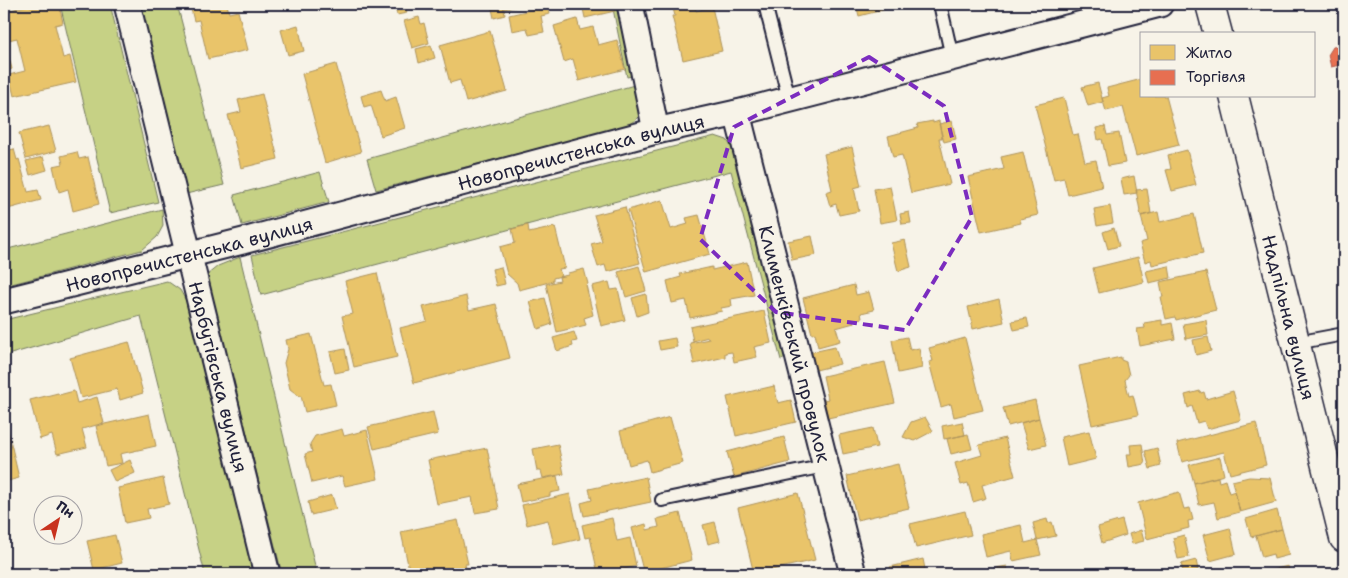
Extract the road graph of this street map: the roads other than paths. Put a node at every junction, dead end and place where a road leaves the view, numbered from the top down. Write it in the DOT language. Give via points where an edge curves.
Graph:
graph roads {
  1 [pos="127,4"];
  2 [pos="630,4"];
  3 [pos="765,4"];
  4 [pos="940,4"];
  5 [pos="1160,4"];
  6 [pos="1210,4"];
  7 [pos="1217,32"];
  8 [pos="952,57"];
  9 [pos="1235,98"];
  10 [pos="789,99"];
  11 [pos="737,113"];
  12 [pos="656,131"];
  13 [pos="189,254"];
  14 [pos="4,301"];
  15 [pos="1344,334"];
  16 [pos="1296,343"];
  17 [pos="825,466"];
  18 [pos="662,500"];
  19 [pos="1344,538"];
  20 [pos="267,574"];
  21 [pos="853,574"];
  1 -- 13 [label="street, Нарбутівська вулиця"];
  2 -- 12 [label="street"];
  3 -- 10 [label="lane"];
  4 -- 8 [label="lane"];
  5 -- 8 [label="street, Новопречистенська вулиця"];
  6 -- 7 [label="main road"];
  8 -- 10 [label="street, Новопречистенська вулиця"];
  9 -- 16 [label="main road, Надпільна вулиця"];
  10 -- 11 [label="street, Новопречистенська вулиця"];
  11 -- 12 [label="street, Новопречистенська вулиця"];
  11 -- 17 [label="street, Клименківський провулок"];
  12 -- 13 [label="street, Новопречистенська вулиця"];
  13 -- 14 [label="street, Новопречистенська вулиця"];
  13 -- 20 [label="street, Нарбутівська вулиця"];
  15 -- 16 [label="lane"];
  16 -- 19 [label="main road, Надпільна вулиця"];
  17 -- 18 [label="lane"];
  17 -- 21 [label="street, Клименківський провулок"];
}
